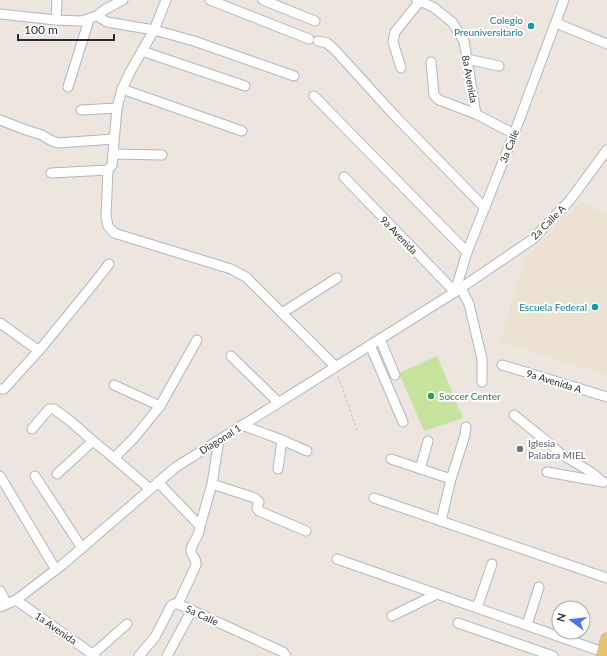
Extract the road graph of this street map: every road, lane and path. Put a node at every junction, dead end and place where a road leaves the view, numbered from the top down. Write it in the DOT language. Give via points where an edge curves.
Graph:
graph roads {
  1 [pos="57,0"];
  2 [pos="104,0"];
  3 [pos="123,0"];
  4 [pos="166,0"];
  5 [pos="210,0"];
  6 [pos="263,0"];
  7 [pos="564,0"];
  8 [pos="418,1"];
  9 [pos="0,14"];
  10 [pos="97,15"];
  11 [pos="56,20"];
  12 [pos="314,21"];
  13 [pos="556,23"];
  14 [pos="154,30"];
  15 [pos="607,44"];
  16 [pos="142,51"];
  17 [pos="467,59"];
  18 [pos="431,62"];
  19 [pos="499,66"];
  20 [pos="401,68"];
  21 [pos="294,76"];
  22 [pos="245,86"];
  23 [pos="68,87"];
  24 [pos="122,89"];
  25 [pos="314,96"];
  26 [pos="117,108"];
  27 [pos="81,110"];
  28 [pos="476,114"];
  29 [pos="0,120"];
  30 [pos="242,131"];
  31 [pos="514,134"];
  32 [pos="114,139"];
  33 [pos="607,150"];
  34 [pos="113,154"];
  35 [pos="162,155"];
  36 [pos="108,170"];
  37 [pos="51,173"];
  38 [pos="344,177"];
  39 [pos="485,208"];
  40 [pos="467,252"];
  41 [pos="108,264"];
  42 [pos="337,278"];
  43 [pos="458,290"];
  44 [pos="282,313"];
  45 [pos="0,323"];
  46 [pos="380,339"];
  47 [pos="197,340"];
  48 [pos="370,345"];
  49 [pos="39,351"];
  50 [pos="231,356"];
  51 [pos="502,365"];
  52 [pos="335,367"];
  53 [pos="395,375"];
  54 [pos="482,382"];
  55 [pos="114,384"];
  56 [pos="0,389"];
  57 [pos="607,397"];
  58 [pos="278,402"];
  59 [pos="160,406"];
  60 [pos="514,415"];
  61 [pos="403,422"];
  62 [pos="242,425"];
  63 [pos="466,427"];
  64 [pos="32,429"];
  65 [pos="358,430"];
  66 [pos="220,440"];
  67 [pos="282,440"];
  68 [pos="93,441"];
  69 [pos="428,441"];
  70 [pos="307,451"];
  71 [pos="114,458"];
  72 [pos="391,459"];
  73 [pos="278,469"];
  74 [pos="420,469"];
  75 [pos="547,472"];
  76 [pos="57,474"];
  77 [pos="0,476"];
  78 [pos="35,476"];
  79 [pos="451,479"];
  80 [pos="158,482"];
  81 [pos="605,483"];
  82 [pos="212,484"];
  83 [pos="150,489"];
  84 [pos="374,498"];
  85 [pos="441,522"];
  86 [pos="200,526"];
  87 [pos="306,531"];
  88 [pos="82,548"];
  89 [pos="337,559"];
  90 [pos="492,564"];
  91 [pos="56,570"];
  92 [pos="607,578"];
  93 [pos="540,587"];
  94 [pos="0,591"];
  95 [pos="437,594"];
  96 [pos="16,600"];
  97 [pos="178,604"];
  98 [pos="3,605"];
  99 [pos="477,608"];
  100 [pos="192,610"];
  101 [pos="392,616"];
  102 [pos="458,623"];
  103 [pos="127,624"];
  104 [pos="528,625"];
  105 [pos="607,639"];
  106 [pos="603,654"];
  107 [pos="94,655"];
  108 [pos="138,656"];
  109 [pos="167,656"];
  110 [pos="286,656"];
  111 [pos="553,656"];
  1 -- 11 [label="street"];
  2 -- 10 [label="street"];
  3 -- 10 [label="street"];
  4 -- 14 [label="street"];
  5 -- 39 [label="street" via="327,43"];
  6 -- 12 [label="street"];
  7 -- 13 [label="street, 3a Calle"];
  8 -- 17 [label="street, 8a Avenida" via="433,7 452,22 464,41"];
  8 -- 20 [label="street" via="395,32 393,42"];
  9 -- 11 [label="street"];
  10 -- 11 [label="street" via="81,21"];
  10 -- 14 [label="street" via="107,22"];
  10 -- 23 [label="street" via="88,23"];
  13 -- 15 [label="street"];
  13 -- 31 [label="street, 3a Calle"];
  14 -- 16 [label="street"];
  14 -- 21 [label="street" via="194,41"];
  16 -- 22 [label="street"];
  16 -- 24 [label="street"];
  17 -- 19 [label="street"];
  17 -- 28 [label="street, 8a Avenida"];
  18 -- 28 [label="street" via="434,95 439,100"];
  24 -- 26 [label="street"];
  24 -- 30 [label="street"];
  25 -- 40 [label="street"];
  26 -- 27 [label="street"];
  26 -- 32 [label="street"];
  28 -- 31 [label="street, 8a Avenida"];
  29 -- 32 [label="street" via="58,143"];
  31 -- 39 [label="street, 3a Calle"];
  32 -- 34 [label="street"];
  33 -- 43 [label="street, 2a Calle A" via="570,200 533,239"];
  34 -- 35 [label="street"];
  34 -- 36 [label="street" via="112,165"];
  36 -- 37 [label="street"];
  36 -- 44 [label="street" via="106,216 108,226 114,233 231,268 246,277"];
  38 -- 43 [label="street, 9a Avenida"];
  39 -- 40 [label="street, 3a Calle"];
  40 -- 43 [label="street, 3a Calle"];
  41 -- 49 [label="street"];
  42 -- 44 [label="street"];
  43 -- 46 [label="street, Diagonal 1"];
  43 -- 54 [label="street" via="469,304 482,358"];
  44 -- 52 [label="street"];
  45 -- 49 [label="street"];
  46 -- 48 [label="street, Diagonal 1"];
  46 -- 53 [label="street"];
  47 -- 59 [label="street"];
  48 -- 52 [label="street, Diagonal 1"];
  48 -- 61 [label="street"];
  49 -- 56 [label="street" via="4,389"];
  50 -- 58 [label="street"];
  51 -- 57 [label="street, 9a Avenida A"];
  52 -- 58 [label="street, Diagonal 1"];
  52 -- 65 [label="path"];
  55 -- 59 [label="street"];
  58 -- 62 [label="street, Diagonal 1"];
  59 -- 71 [label="street"];
  60 -- 81 [label="street" via="561,454"];
  62 -- 66 [label="street, Diagonal 1"];
  62 -- 67 [label="street"];
  63 -- 79 [label="street"];
  64 -- 68 [label="street" via="49,409 54,409"];
  66 -- 80 [label="street, Diagonal 1" via="176,467"];
  66 -- 82 [label="street"];
  67 -- 70 [label="street"];
  67 -- 73 [label="street"];
  68 -- 71 [label="street"];
  68 -- 76 [label="street"];
  69 -- 74 [label="street"];
  71 -- 83 [label="street"];
  72 -- 74 [label="street"];
  74 -- 79 [label="street"];
  75 -- 81 [label="street"];
  77 -- 91 [label="street"];
  78 -- 88 [label="street"];
  79 -- 85 [label="street"];
  80 -- 83 [label="street, Diagonal 1"];
  80 -- 86 [label="street"];
  82 -- 86 [label="street"];
  82 -- 87 [label="street" via="255,498 259,502 259,511"];
  83 -- 88 [label="street, Diagonal 1"];
  84 -- 85 [label="street"];
  85 -- 92 [label="street"];
  86 -- 97 [label="street" via="191,550 197,563"];
  88 -- 91 [label="street, Diagonal 1"];
  89 -- 95 [label="street"];
  90 -- 99 [label="street"];
  91 -- 96 [label="street, Diagonal 1"];
  93 -- 104 [label="street"];
  94 -- 98 [label="street"];
  95 -- 99 [label="street"];
  95 -- 101 [label="street"];
  96 -- 98 [label="street, Diagonal 1"];
  96 -- 107 [label="street, 1a Avenida"];
  97 -- 100 [label="street, 5a Calle"];
  97 -- 108 [label="street, 5a Calle" via="172,606 155,637"];
  99 -- 104 [label="street"];
  100 -- 109 [label="street"];
  100 -- 110 [label="street, 5a Calle" via="283,652"];
  102 -- 111 [label="street"];
  103 -- 107 [label="street"];
  104 -- 106 [label="street"];
  105 -- 106 [label="main road"];
}
